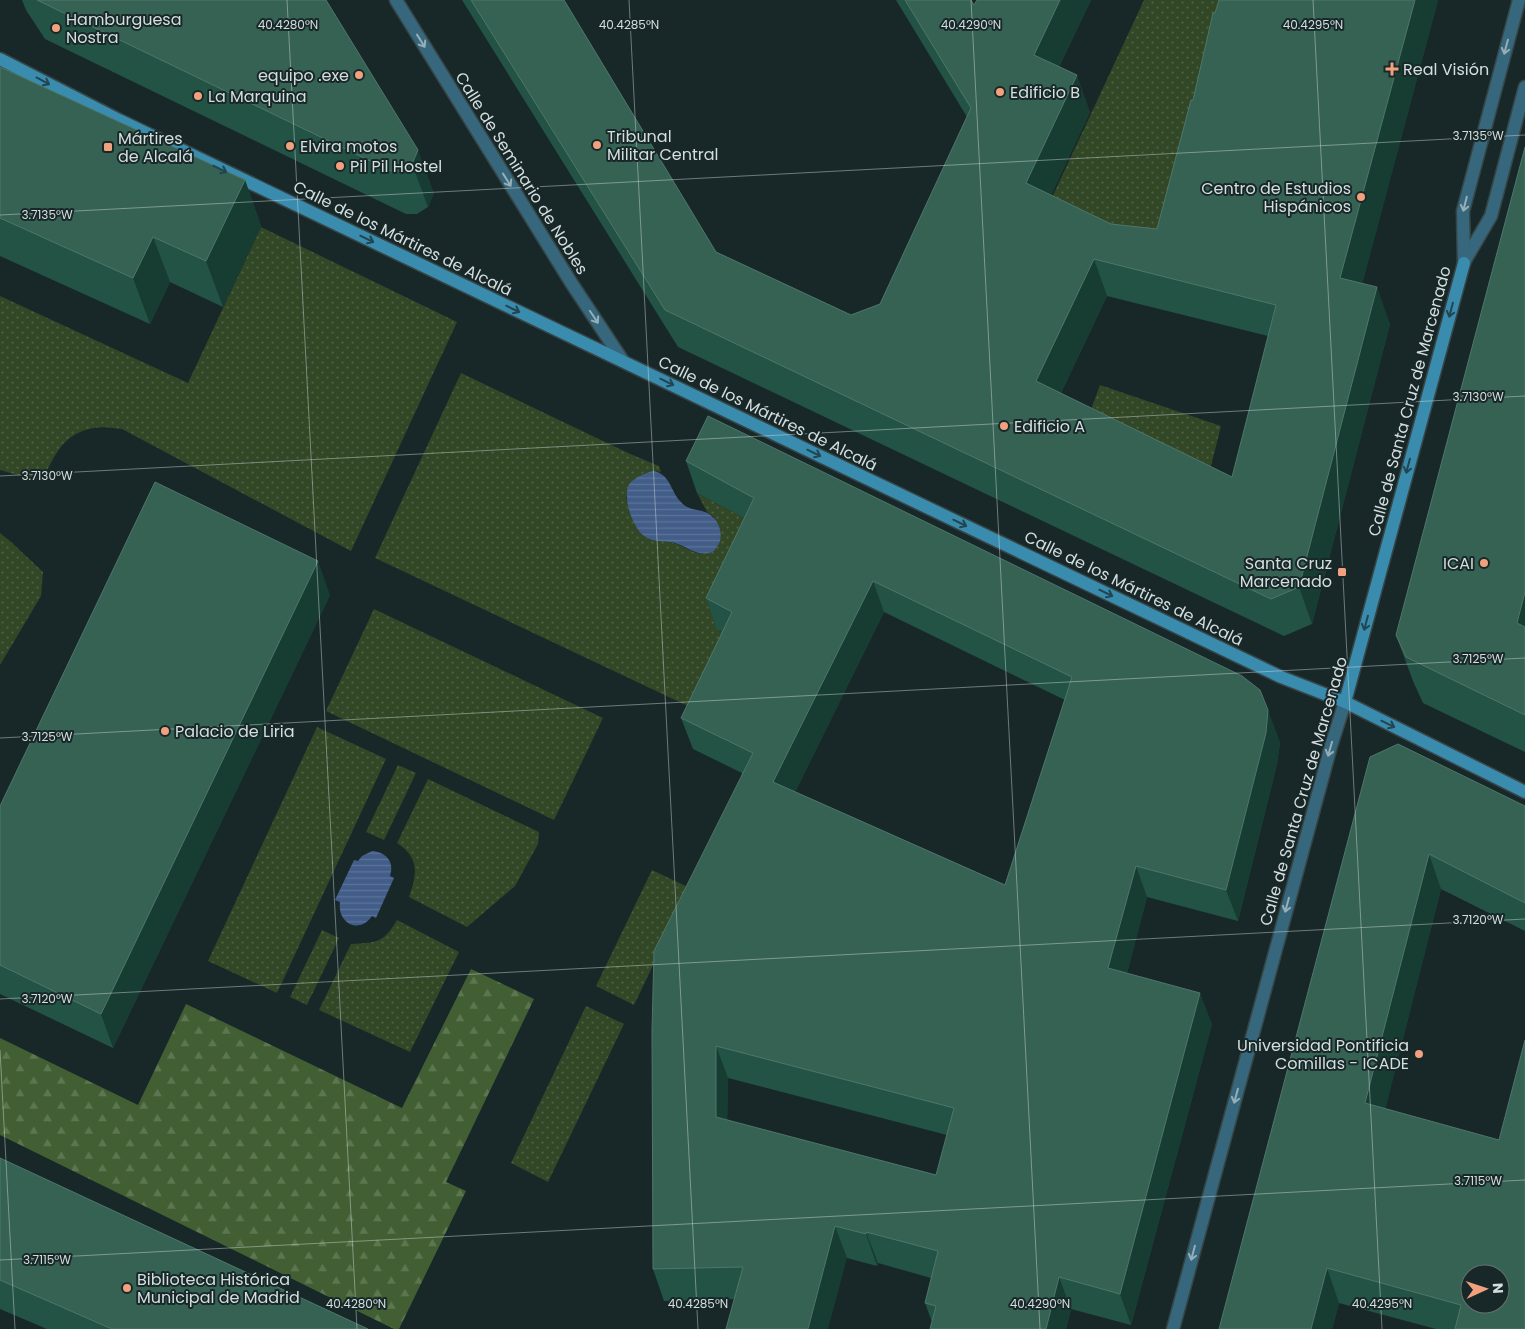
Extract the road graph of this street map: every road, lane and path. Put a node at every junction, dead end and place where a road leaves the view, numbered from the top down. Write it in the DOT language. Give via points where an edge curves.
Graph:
graph roads {
  1 [pos="396,0"];
  2 [pos="1519,0"];
  3 [pos="0,58"];
  4 [pos="1525,87"];
  5 [pos="1464,263"];
  6 [pos="623,361"];
  7 [pos="1345,702"];
  8 [pos="1525,792"];
  9 [pos="1173,1329"];
  1 -- 6 [label="street, Calle de Seminario de Nobles, one-way"];
  2 -- 5 [label="street, Calle de Santa Cruz de Marcenado, one-way" via="1462,212"];
  3 -- 6 [label="street, Calle de los Mártires de Alcalá, one-way" via="128,125"];
  4 -- 5 [label="street, Calle de Santa Cruz de Marcenado" via="1492,216"];
  5 -- 7 [label="street, Calle de Santa Cruz de Marcenado, one-way"];
  6 -- 7 [label="street, Calle de los Mártires de Alcalá, one-way" via="1281,677"];
  7 -- 8 [label="street, Calle de los Mártires de Alcalá, one-way"];
  7 -- 9 [label="street, Calle de Santa Cruz de Marcenado, one-way" via="1330,746"];
}
